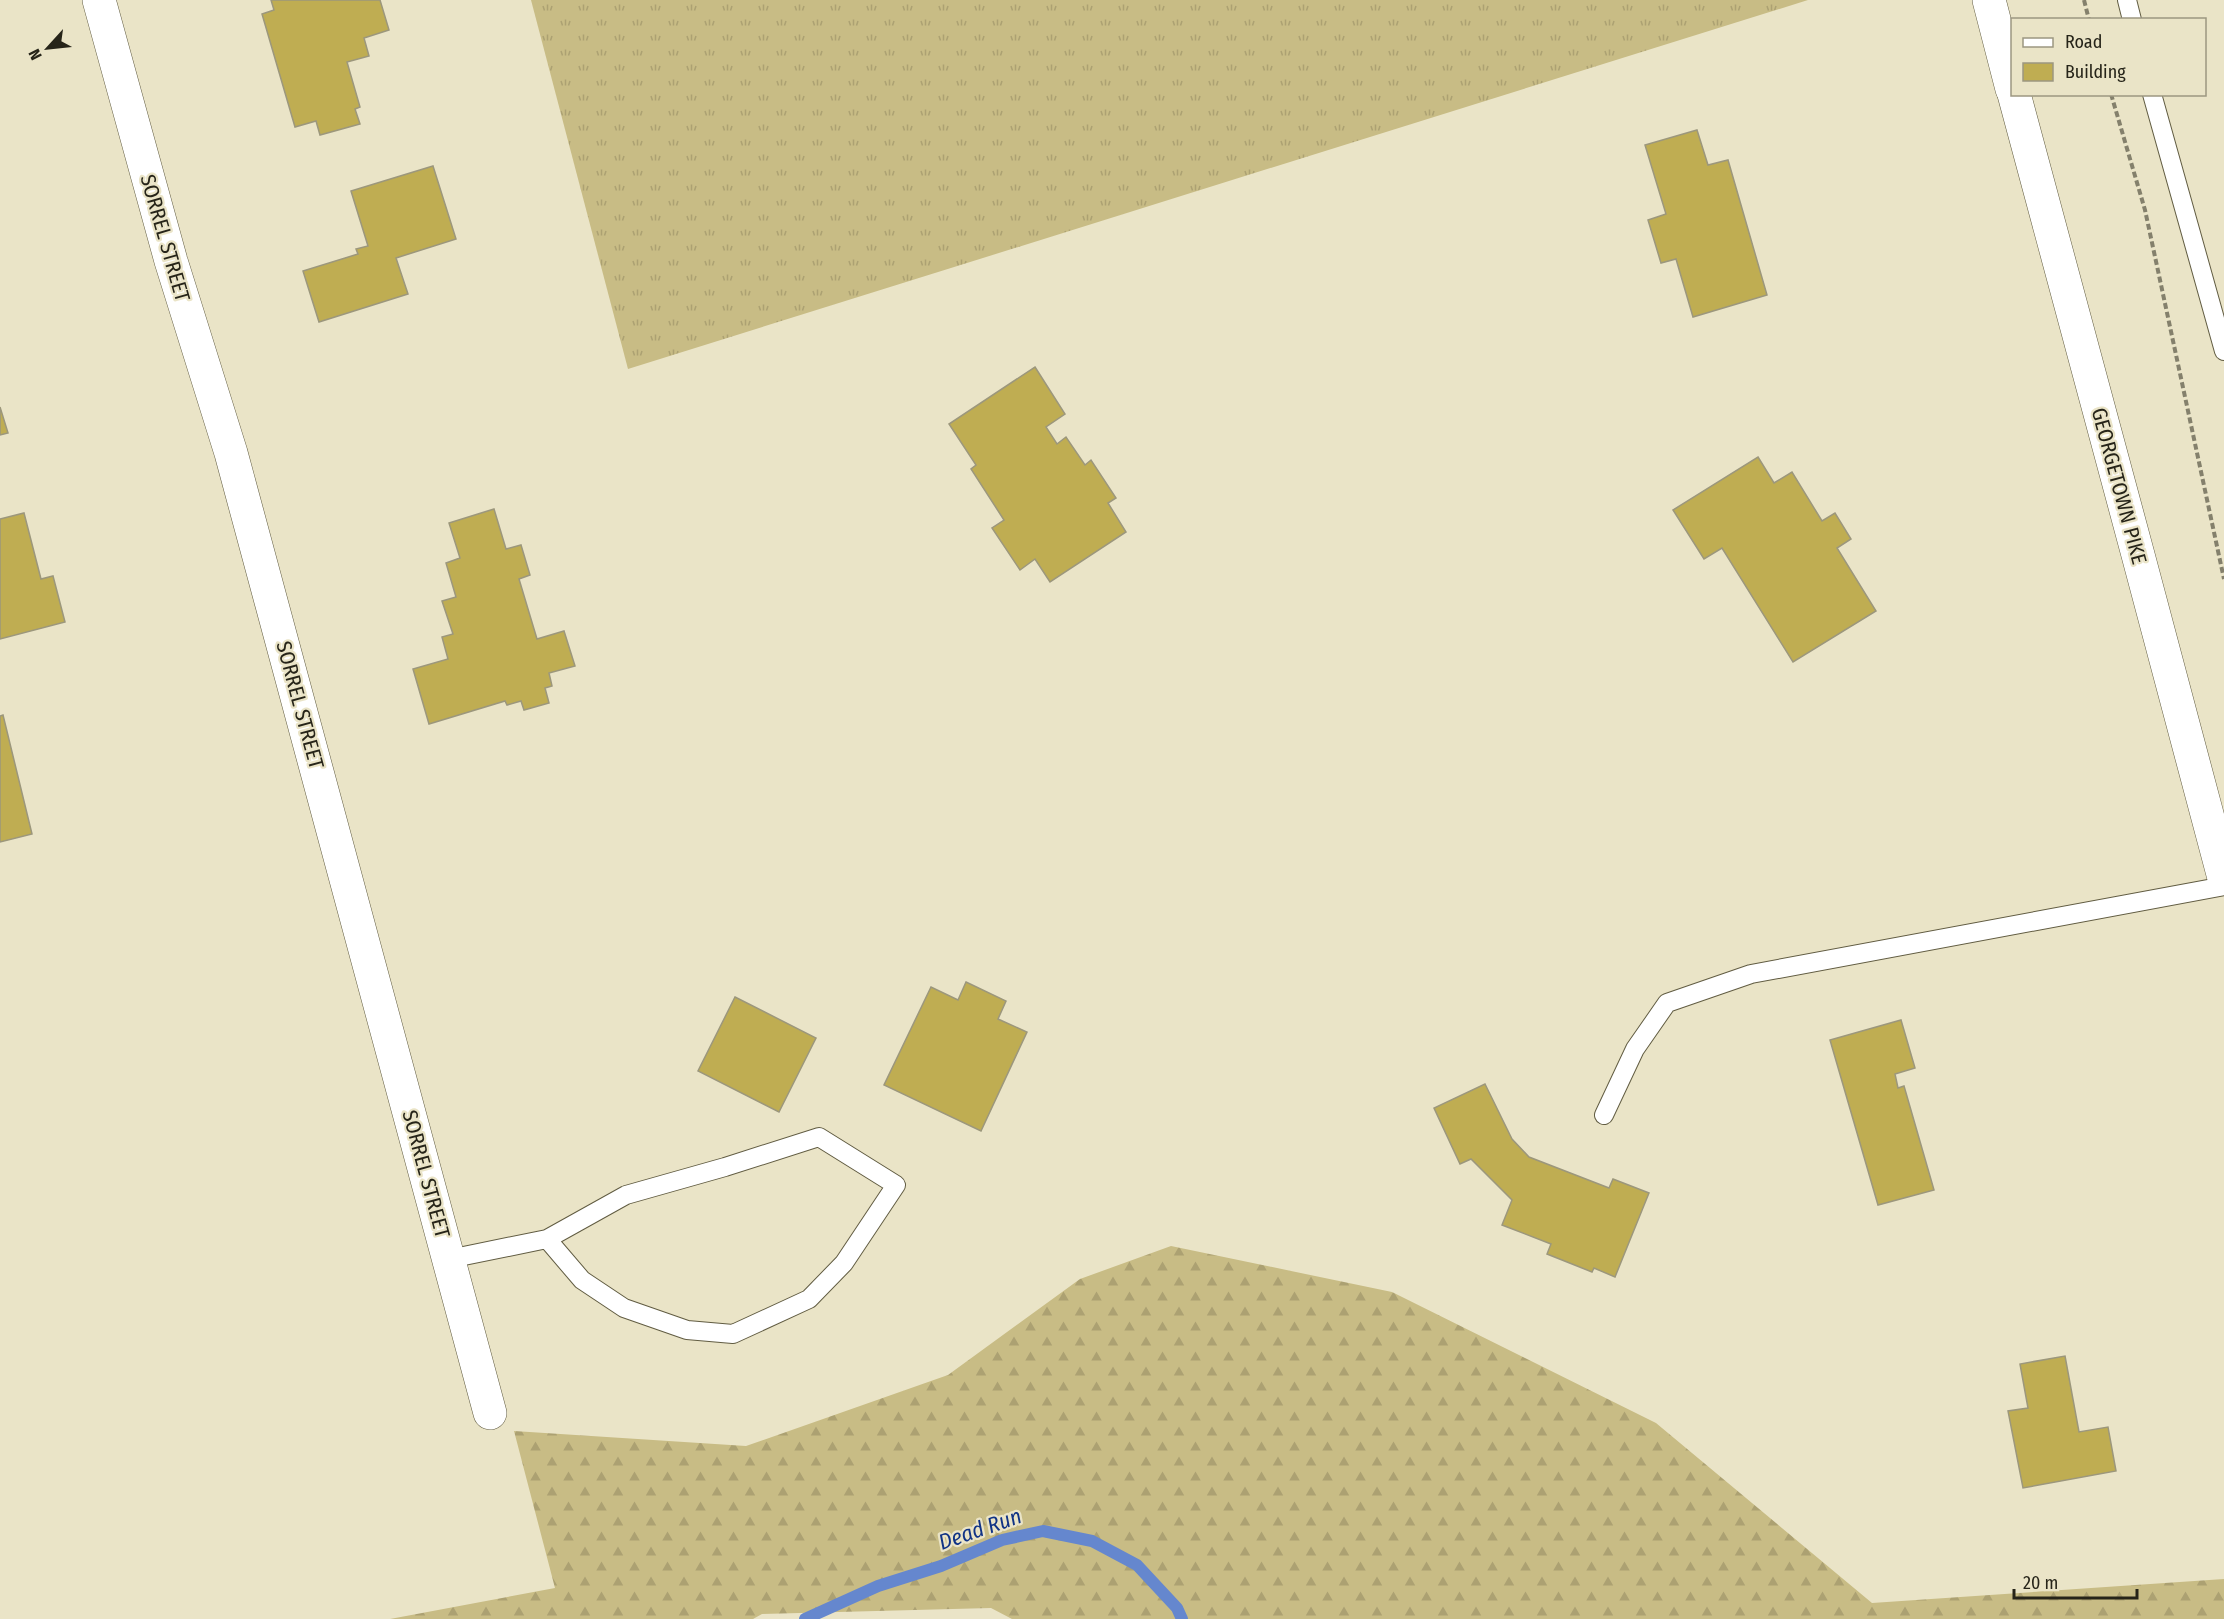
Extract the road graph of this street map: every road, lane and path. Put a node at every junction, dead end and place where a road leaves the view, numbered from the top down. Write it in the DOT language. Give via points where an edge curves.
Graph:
graph roads {
  1 [pos="99,0"];
  2 [pos="1989,0"];
  3 [pos="2084,0"];
  4 [pos="2127,0"];
  5 [pos="2089,18"];
  6 [pos="2132,18"];
  7 [pos="2011,82"];
  8 [pos="2015,96"];
  9 [pos="2113,96"];
  10 [pos="2153,96"];
  11 [pos="2224,351"];
  12 [pos="2224,579"];
  13 [pos="2224,878"];
  14 [pos="2224,886"];
  15 [pos="1604,1115"];
  16 [pos="547,1239"];
  17 [pos="449,1259"];
  18 [pos="490,1413"];
  1 -- 17 [label="street, SORREL STREET" via="171,261 231,453"];
  2 -- 7 [label="street"];
  3 -- 5 [label="path"];
  4 -- 6 [label="lane"];
  8 -- 13 [label="street, GEORGETOWN PIKE"];
  9 -- 12 [label="path" via="2145,210"];
  10 -- 11 [label="lane"];
  14 -- 15 [label="lane" via="1751,974 1667,1003 1635,1049"];
  16 -- 16 [label="lane" via="582,1280 624,1308 687,1330 733,1334 809,1299 844,1263 896,1185 819,1137 626,1195"];
  16 -- 17 [label="lane"];
  17 -- 18 [label="street, SORREL STREET"];
}
